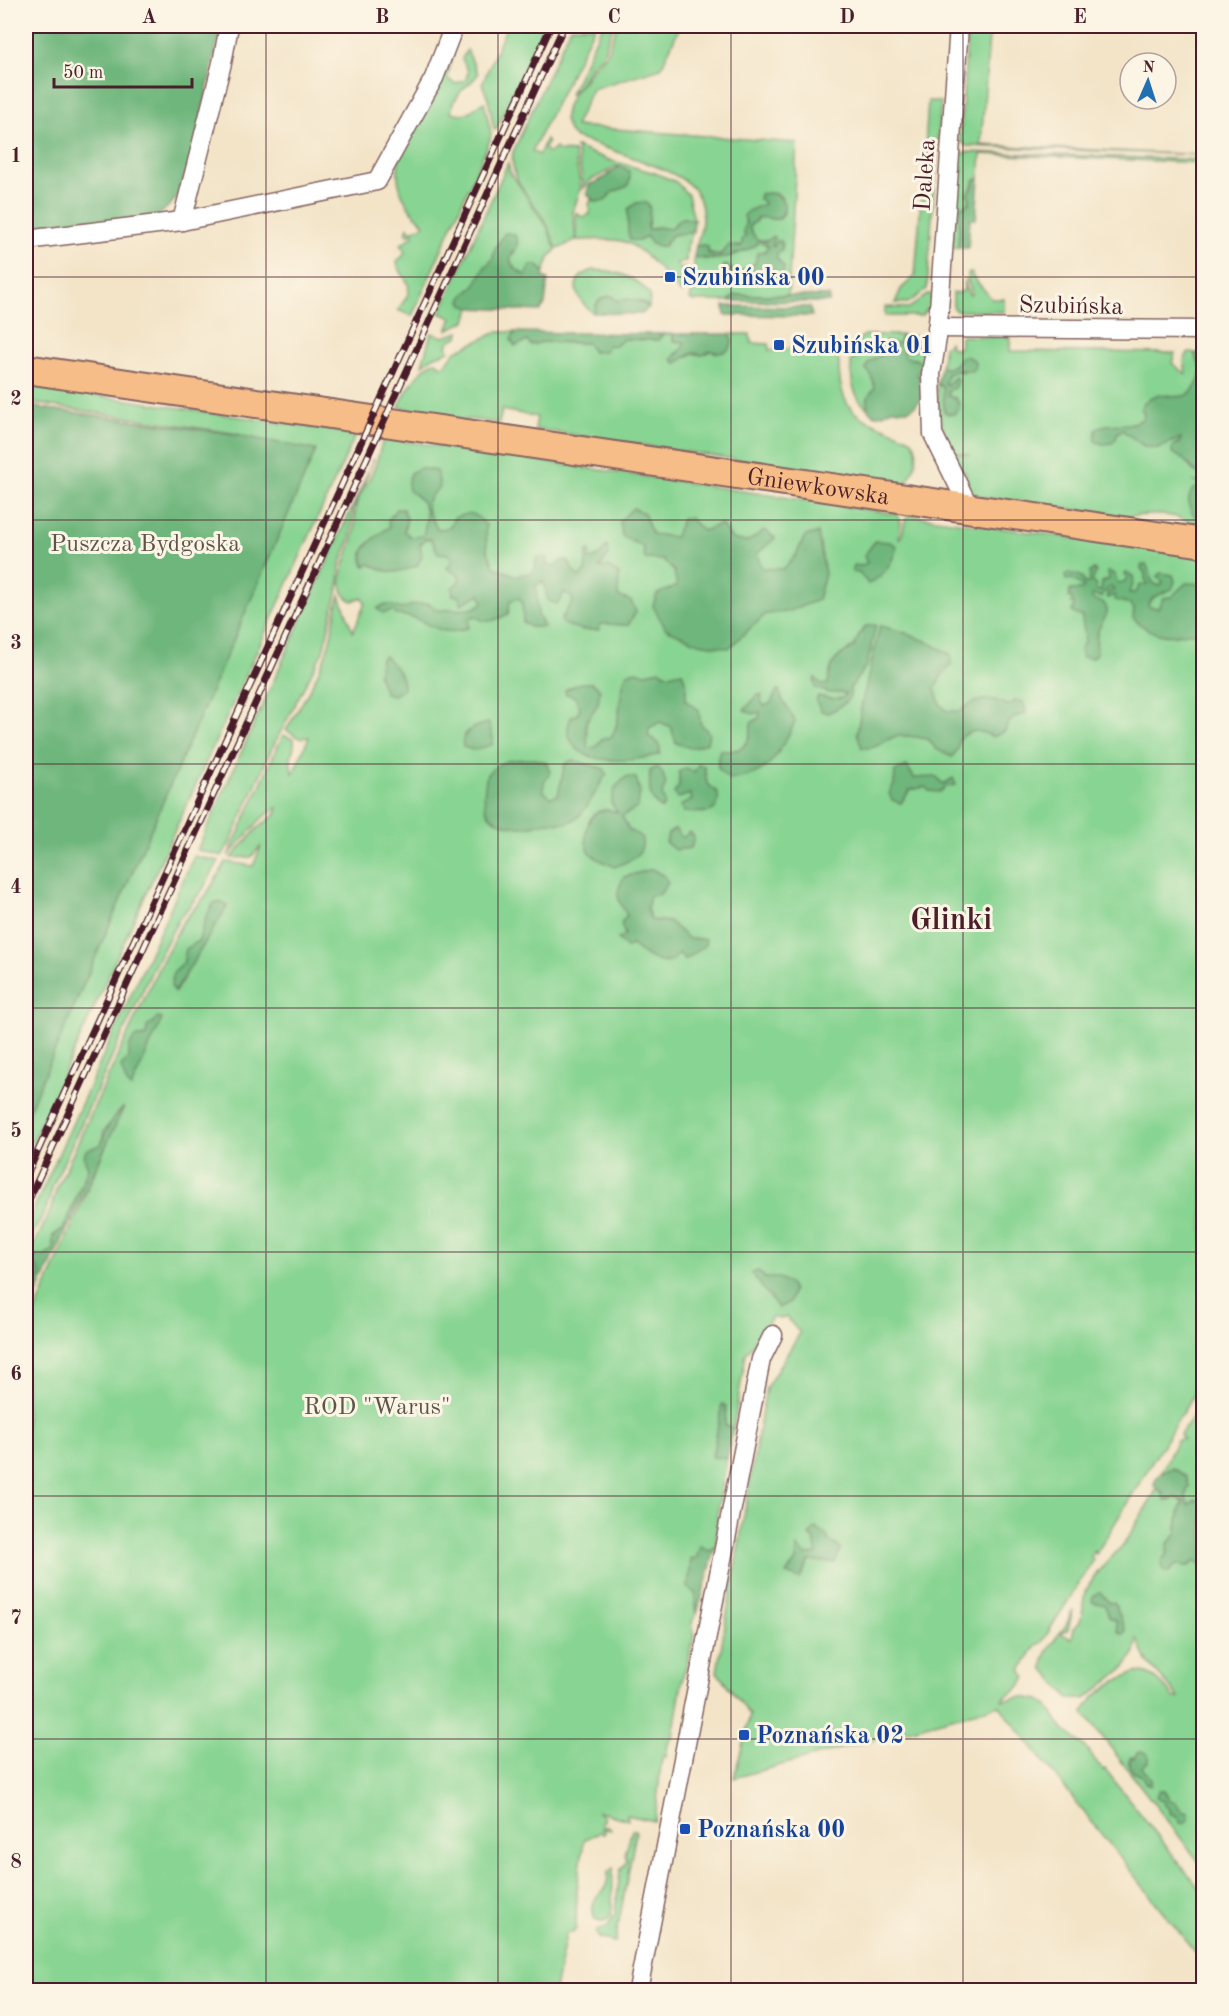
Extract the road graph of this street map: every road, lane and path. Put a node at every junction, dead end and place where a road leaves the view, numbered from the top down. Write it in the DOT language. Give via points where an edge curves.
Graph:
graph roads {
  1 [pos="229,26"];
  2 [pos="454,26"];
  3 [pos="959,26"];
  4 [pos="182,221"];
  5 [pos="26,240"];
  6 [pos="937,328"];
  7 [pos="1203,330"];
  8 [pos="26,369"];
  9 [pos="970,509"];
  10 [pos="1203,543"];
  11 [pos="773,1335"];
  12 [pos="638,1990"];
  1 -- 4 [label="street"];
  2 -- 4 [label="street" via="434,78 377,181"];
  3 -- 6 [label="street, Daleka"];
  4 -- 5 [label="street"];
  6 -- 7 [label="street, Szubińska"];
  6 -- 9 [label="street, Daleka" via="931,374 933,434"];
  8 -- 9 [label="main road, Gniewkowska"];
  9 -- 10 [label="main road, Gniewkowska"];
  11 -- 12 [label="street" via="761,1359"];
}
